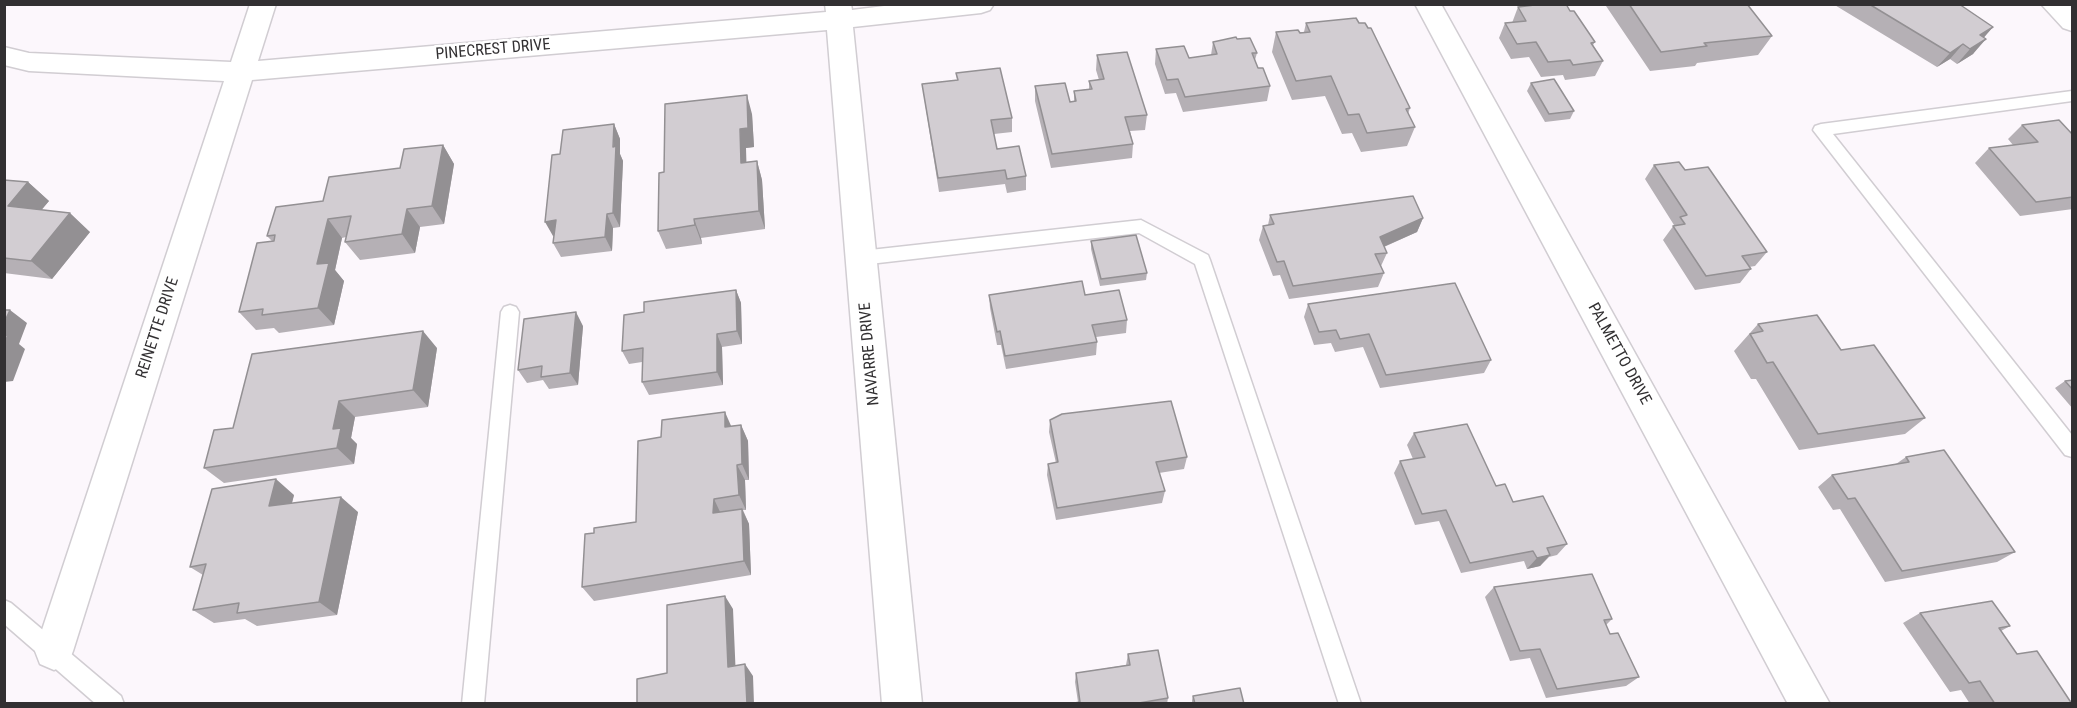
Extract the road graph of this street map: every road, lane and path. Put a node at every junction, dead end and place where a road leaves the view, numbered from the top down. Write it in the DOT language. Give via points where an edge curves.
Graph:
graph roads {
  1 [pos="263,4"];
  2 [pos="981,4"];
  3 [pos="1428,4"];
  4 [pos="2054,4"];
  5 [pos="838,12"];
  6 [pos="2073,22"];
  7 [pos="4,56"];
  8 [pos="241,72"];
  9 [pos="2073,96"];
  10 [pos="861,258"];
  11 [pos="510,312"];
  12 [pos="2073,449"];
  13 [pos="4,610"];
  14 [pos="54,651"];
  15 [pos="114,704"];
  16 [pos="473,704"];
  17 [pos="902,704"];
  18 [pos="1350,704"];
  19 [pos="1810,704"];
  1 -- 8 [label="street, REINETTE DRIVE"];
  2 -- 5 [label="street, PINECREST DRIVE"];
  3 -- 19 [label="street, PALMETTO DRIVE"];
  4 -- 6 [label="street"];
  5 -- 8 [label="street, PINECREST DRIVE"];
  5 -- 10 [label="street, NAVARRE DRIVE"];
  7 -- 8 [label="street, PINECREST DRIVE" via="29,62"];
  8 -- 14 [label="street, REINETTE DRIVE"];
  9 -- 12 [label="lane" via="1821,130"];
  10 -- 17 [label="street, NAVARRE DRIVE"];
  10 -- 18 [label="lane" via="1141,226 1202,260"];
  11 -- 16 [label="lane"];
  13 -- 14 [label="lane"];
  14 -- 15 [label="lane"];
}
